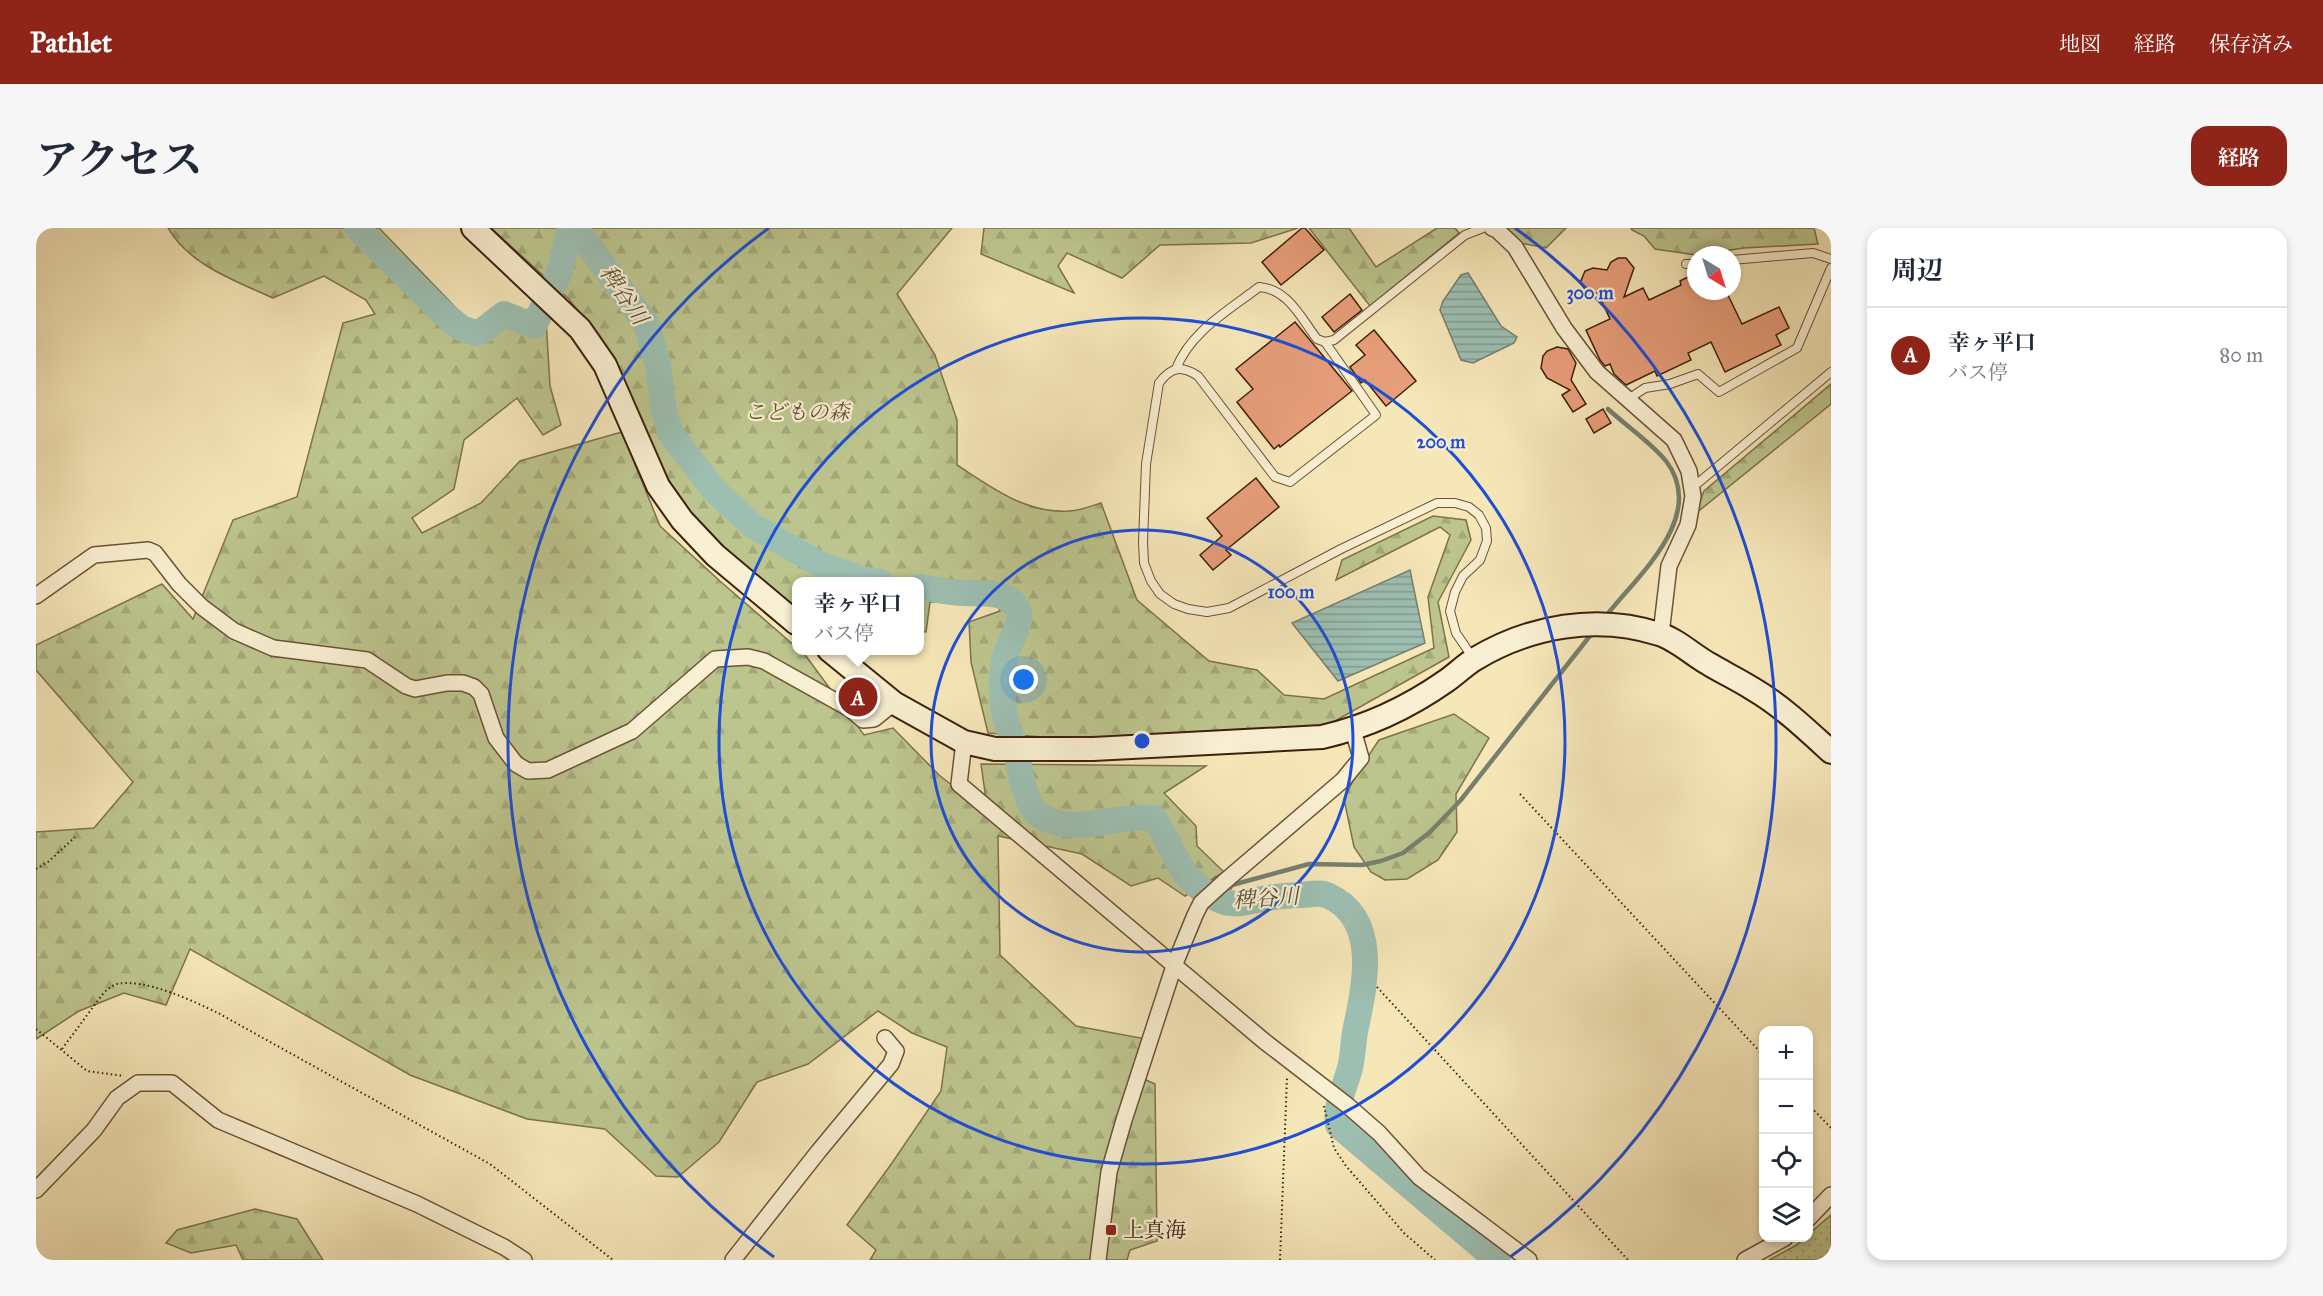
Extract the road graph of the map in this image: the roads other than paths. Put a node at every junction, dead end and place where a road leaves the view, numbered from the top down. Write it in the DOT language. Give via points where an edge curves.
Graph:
graph roads {
  1 [pos="473,228"];
  2 [pos="1483,228"];
  3 [pos="1492,228"];
  4 [pos="1741,259"];
  5 [pos="1831,259"];
  6 [pos="1831,268"];
  7 [pos="1325,342"];
  8 [pos="1176,369"];
  9 [pos="1831,372"];
  10 [pos="1628,400"];
  11 [pos="1692,488"];
  12 [pos="36,596"];
  13 [pos="792,620"];
  14 [pos="1661,634"];
  15 [pos="835,655"];
  16 [pos="1474,660"];
  17 [pos="894,703"];
  18 [pos="1353,730"];
  19 [pos="964,742"];
  20 [pos="1831,752"];
  21 [pos="1174,966"];
  22 [pos="885,1038"];
  23 [pos="36,1190"];
  24 [pos="1831,1195"];
  25 [pos="1813,1215"];
  26 [pos="1778,1242"];
  27 [pos="524,1260"];
  28 [pos="733,1260"];
  29 [pos="1098,1260"];
  30 [pos="1529,1260"];
  31 [pos="1745,1260"];
  1 -- 13 [label="main road" via="580,329 605,364 658,486 682,520 716,555"];
  2 -- 7 [label="lane" via="1465,235 1346,332"];
  3 -- 10 [label="street" via="1515,247 1564,328 1597,372"];
  4 -- 5 [label="lane" via="1813,254"];
  6 -- 10 [label="lane" via="1797,348 1719,392 1698,374 1646,388"];
  7 -- 8 [label="lane" via="1317,339 1283,294 1259,287 1193,338"];
  7 -- 8 [label="lane" via="1376,415 1290,482 1275,477 1198,376 1186,368"];
  8 -- 16 [label="lane" via="1159,383 1146,464 1144,563 1160,594 1188,609 1207,612 1229,608 1437,503 1455,503 1479,515 1486,528 1487,541 1480,560 1464,576 1450,611 1456,633"];
  9 -- 11 [label="lane"];
  10 -- 11 [label="street" via="1674,440 1689,471"];
  11 -- 14 [label="street" via="1688,525 1669,566"];
  12 -- 17 [label="street" via="94,555 148,550 155,553 202,607 234,631 273,648 367,660 415,689 447,683 474,687 481,694 496,738 516,764 528,771 548,770 632,731 715,659 748,657 764,661 863,720 874,719"];
  14 -- 16 [label="main road" via="1583,623 1518,639"];
  14 -- 20 [label="main road" via="1755,690"];
  15 -- 17 [label="main road"];
  16 -- 18 [label="main road" via="1407,704"];
  17 -- 19 [label="main road"];
  18 -- 19 [label="main road" via="1322,737 1044,750 994,749"];
  18 -- 21 [label="street" via="1361,758 1356,767 1201,903"];
  19 -- 21 [label="street" via="959,784"];
  21 -- 29 [label="street" via="1109,1172"];
  21 -- 30 [label="street" via="1347,1105 1419,1177"];
  22 -- 28 [label="street" via="896,1051 891,1064"];
  23 -- 27 [label="street" via="94,1130 117,1098 138,1083 172,1083 218,1120 417,1204"];
  24 -- 25 [label="street"];
  26 -- 31 [label="street"];
}
